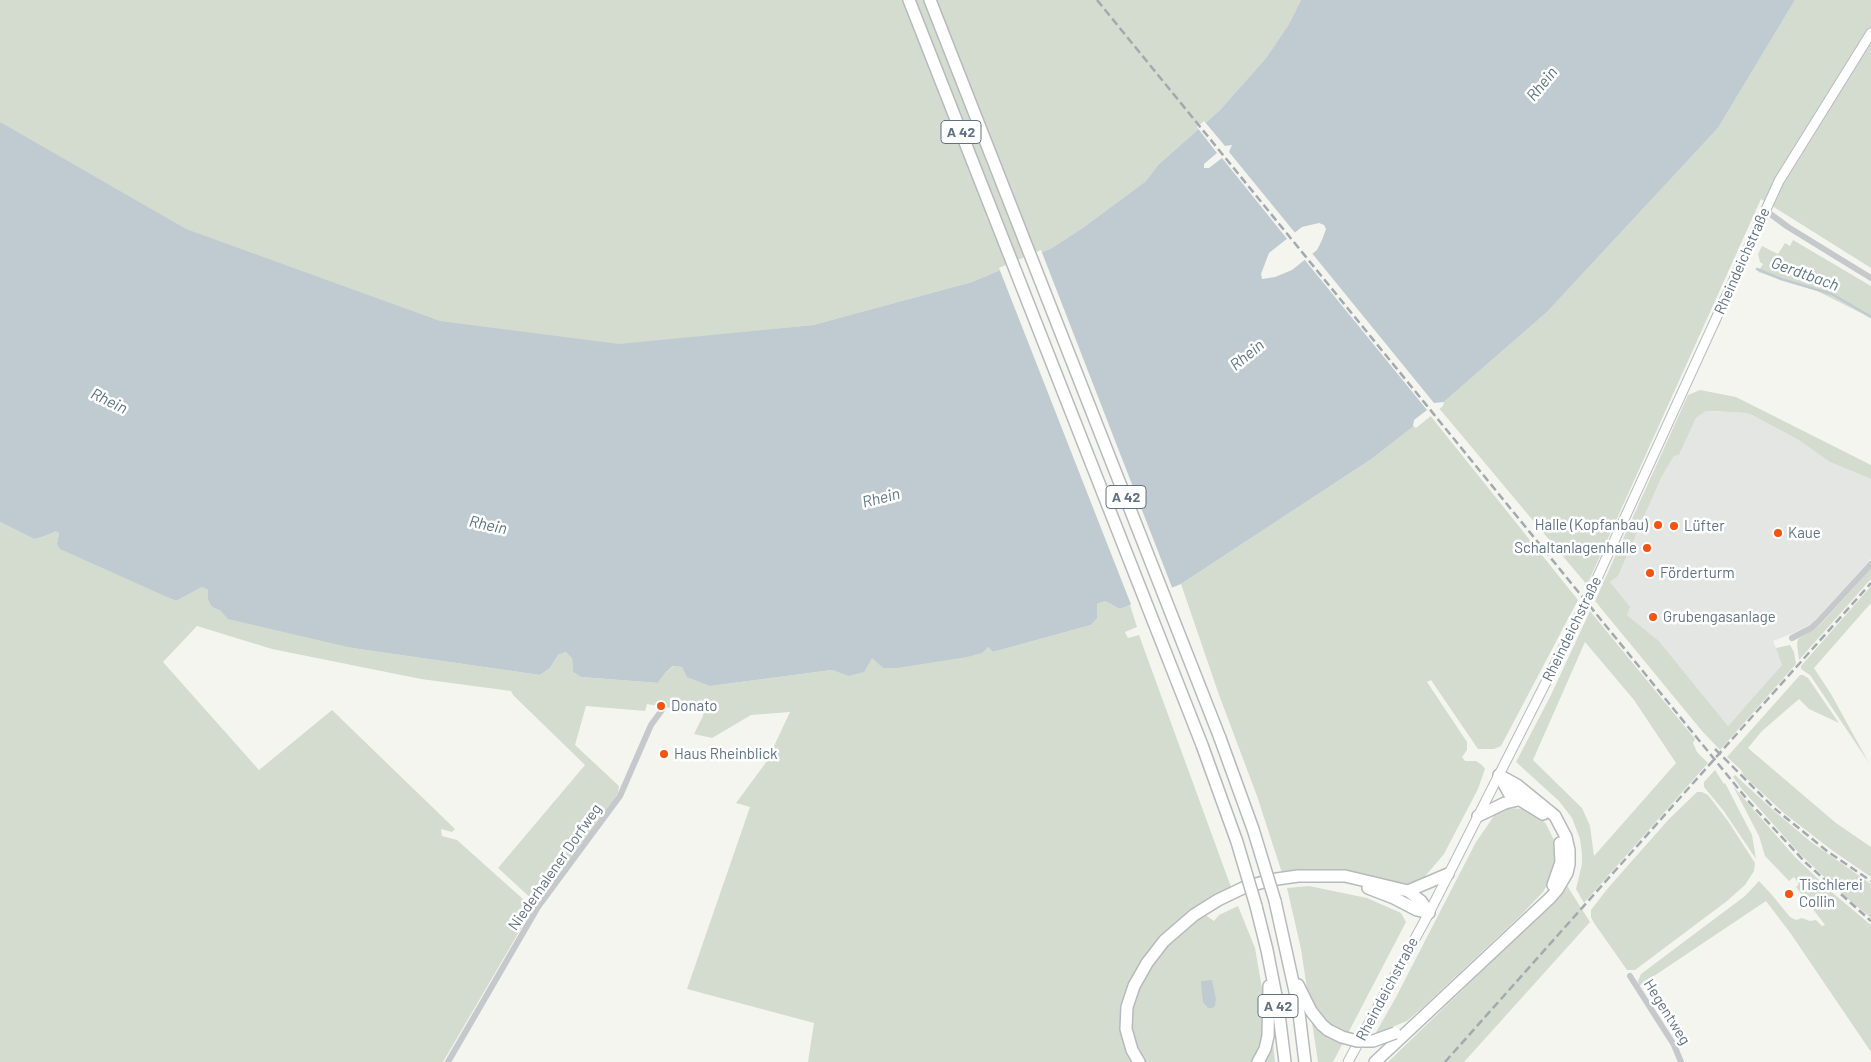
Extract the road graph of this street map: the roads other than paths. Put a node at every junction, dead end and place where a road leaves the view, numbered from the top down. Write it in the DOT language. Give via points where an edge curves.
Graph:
graph roads {
  1 [pos="909,0"];
  2 [pos="930,0"];
  3 [pos="1871,33"];
  4 [pos="1765,210"];
  5 [pos="1871,278"];
  6 [pos="1871,564"];
  7 [pos="1792,638"];
  8 [pos="662,710"];
  9 [pos="1498,775"];
  10 [pos="1518,800"];
  11 [pos="1478,816"];
  12 [pos="1448,874"];
  13 [pos="1326,877"];
  14 [pos="1408,891"];
  15 [pos="1540,906"];
  16 [pos="1429,913"];
  17 [pos="1267,950"];
  18 [pos="1291,970"];
  19 [pos="1630,976"];
  20 [pos="1422,1017"];
  21 [pos="448,1062"];
  22 [pos="1139,1062"];
  23 [pos="1258,1062"];
  24 [pos="1285,1062"];
  25 [pos="1305,1062"];
  26 [pos="1348,1062"];
  27 [pos="1375,1062"];
  28 [pos="1681,1062"];
  1 -- 17 [label="highway, A 42, bridge" via="1195,727 1237,842"];
  2 -- 18 [label="highway, A 42, bridge" via="1220,738 1253,828"];
  3 -- 4 [label="main road, Rheindeichstraße" via="1779,181"];
  4 -- 5 [label="street"];
  4 -- 9 [label="main road, Rheindeichstraße" via="1583,609"];
  6 -- 7 [label="street" via="1812,628"];
  8 -- 21 [label="street, Niederhalener Dorfweg" via="651,725 620,796 538,907"];
  9 -- 10 [label="highway" via="1509,793"];
  9 -- 11 [label="main road, Rheindeichstraße"];
  9 -- 15 [label="highway" via="1517,785 1555,816 1566,837 1569,850 1567,873 1557,890"];
  10 -- 11 [label="highway"];
  10 -- 15 [label="highway" via="1541,812 1559,840 1559,870"];
  11 -- 12 [label="main road, Rheindeichstraße"];
  12 -- 14 [label="highway"];
  12 -- 16 [label="main road, Rheindeichstraße"];
  13 -- 14 [label="highway" via="1359,878"];
  13 -- 16 [label="highway" via="1370,888"];
  13 -- 22 [label="highway" via="1284,878 1256,883 1218,900 1174,931 1147,963 1130,996 1126,1030"];
  14 -- 16 [label="highway"];
  15 -- 20 [label="highway"];
  16 -- 26 [label="main road, Rheindeichstraße"];
  17 -- 23 [label="highway" via="1268,1036"];
  17 -- 24 [label="highway, A 42"];
  18 -- 20 [label="highway, bridge" via="1322,1025 1342,1038 1380,1040"];
  18 -- 25 [label="highway, A 42"];
  19 -- 28 [label="street, Hegentweg" via="1674,1045"];
  20 -- 27 [label="highway"];
}
